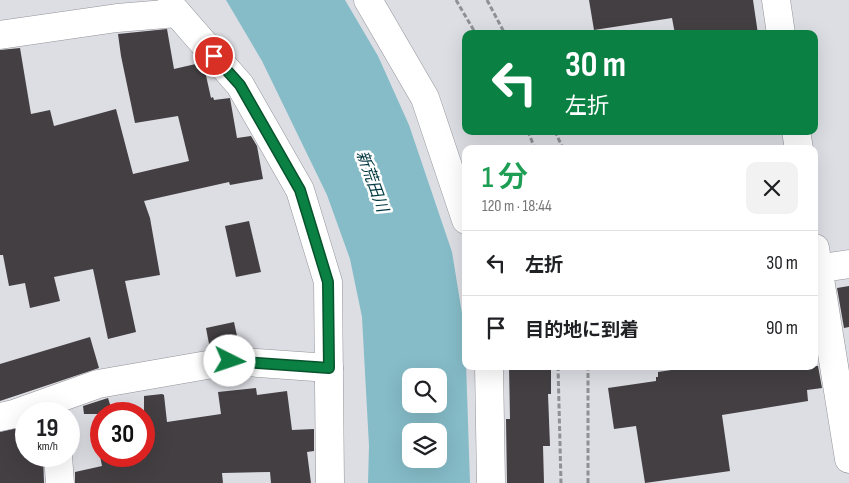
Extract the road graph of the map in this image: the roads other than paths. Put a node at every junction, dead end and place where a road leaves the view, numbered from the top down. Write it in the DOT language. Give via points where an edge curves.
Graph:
graph roads {
  1 [pos="368,0"];
  2 [pos="776,0"];
  3 [pos="780,30"];
  4 [pos="0,35"];
  5 [pos="462,208"];
  6 [pos="818,262"];
  7 [pos="849,264"];
  8 [pos="818,274"];
  9 [pos="329,368"];
  10 [pos="489,370"];
  11 [pos="62,402"];
  12 [pos="15,414"];
  13 [pos="0,417"];
  14 [pos="849,459"];
  15 [pos="59,467"];
  16 [pos="60,483"];
  17 [pos="330,483"];
  18 [pos="491,483"];
  1 -- 5 [label="street" via="425,98"];
  2 -- 3 [label="street"];
  4 -- 9 [label="street" via="174,9 240,85 300,190 328,282"];
  6 -- 7 [label="street"];
  8 -- 14 [label="street"];
  9 -- 11 [label="street" via="230,361 98,384"];
  9 -- 17 [label="street"];
  10 -- 18 [label="street"];
  12 -- 13 [label="street"];
  15 -- 16 [label="street"];
}
